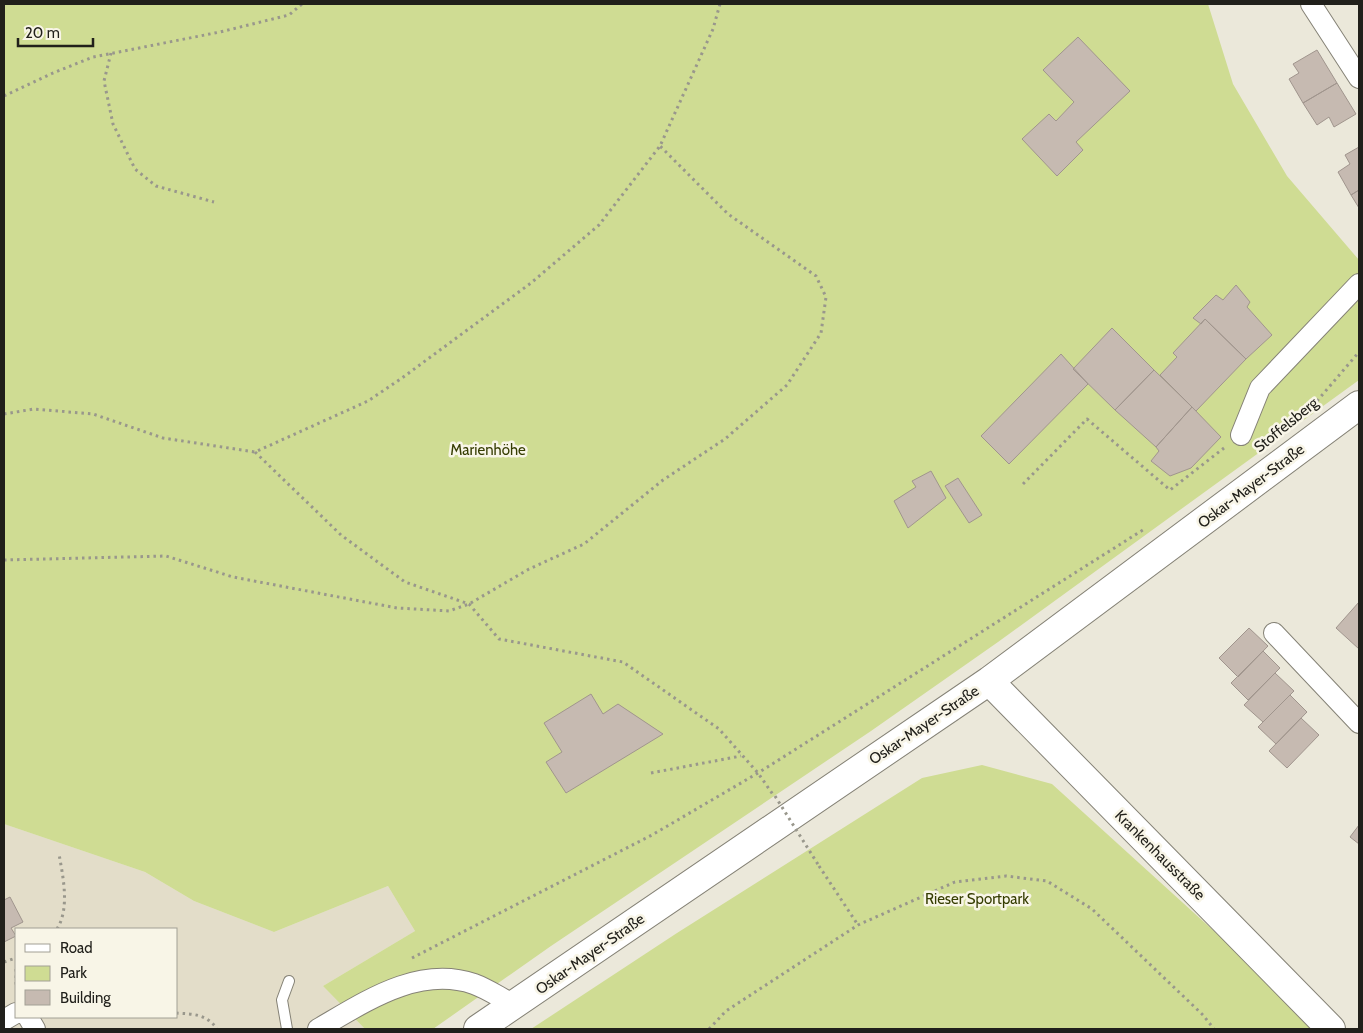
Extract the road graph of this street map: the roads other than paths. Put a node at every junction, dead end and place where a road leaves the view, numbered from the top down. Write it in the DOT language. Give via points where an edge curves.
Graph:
graph roads {
  1 [pos="1311,4"];
  2 [pos="1358,68"];
  3 [pos="1359,284"];
  4 [pos="1359,405"];
  5 [pos="1241,436"];
  6 [pos="1274,633"];
  7 [pos="988,681"];
  8 [pos="1359,723"];
  9 [pos="289,981"];
  10 [pos="515,1005"];
  11 [pos="15,1014"];
  12 [pos="4,1020"];
  13 [pos="287,1029"];
  14 [pos="318,1029"];
  15 [pos="478,1029"];
  16 [pos="1331,1029"];
  1 -- 2 [label="street"];
  3 -- 5 [label="street, Stoffelsberg" via="1260,388"];
  4 -- 7 [label="main road, Oskar-Mayer-Straße"];
  6 -- 8 [label="street"];
  7 -- 10 [label="main road, Oskar-Mayer-Straße"];
  7 -- 16 [label="main road, Krankenhausstraße"];
  9 -- 13 [label="lane" via="282,1000"];
  10 -- 14 [label="street" via="475,984 440,978 421,979 367,1000"];
  10 -- 15 [label="main road, Oskar-Mayer-Straße"];
  11 -- 12 [label="street"];
}
